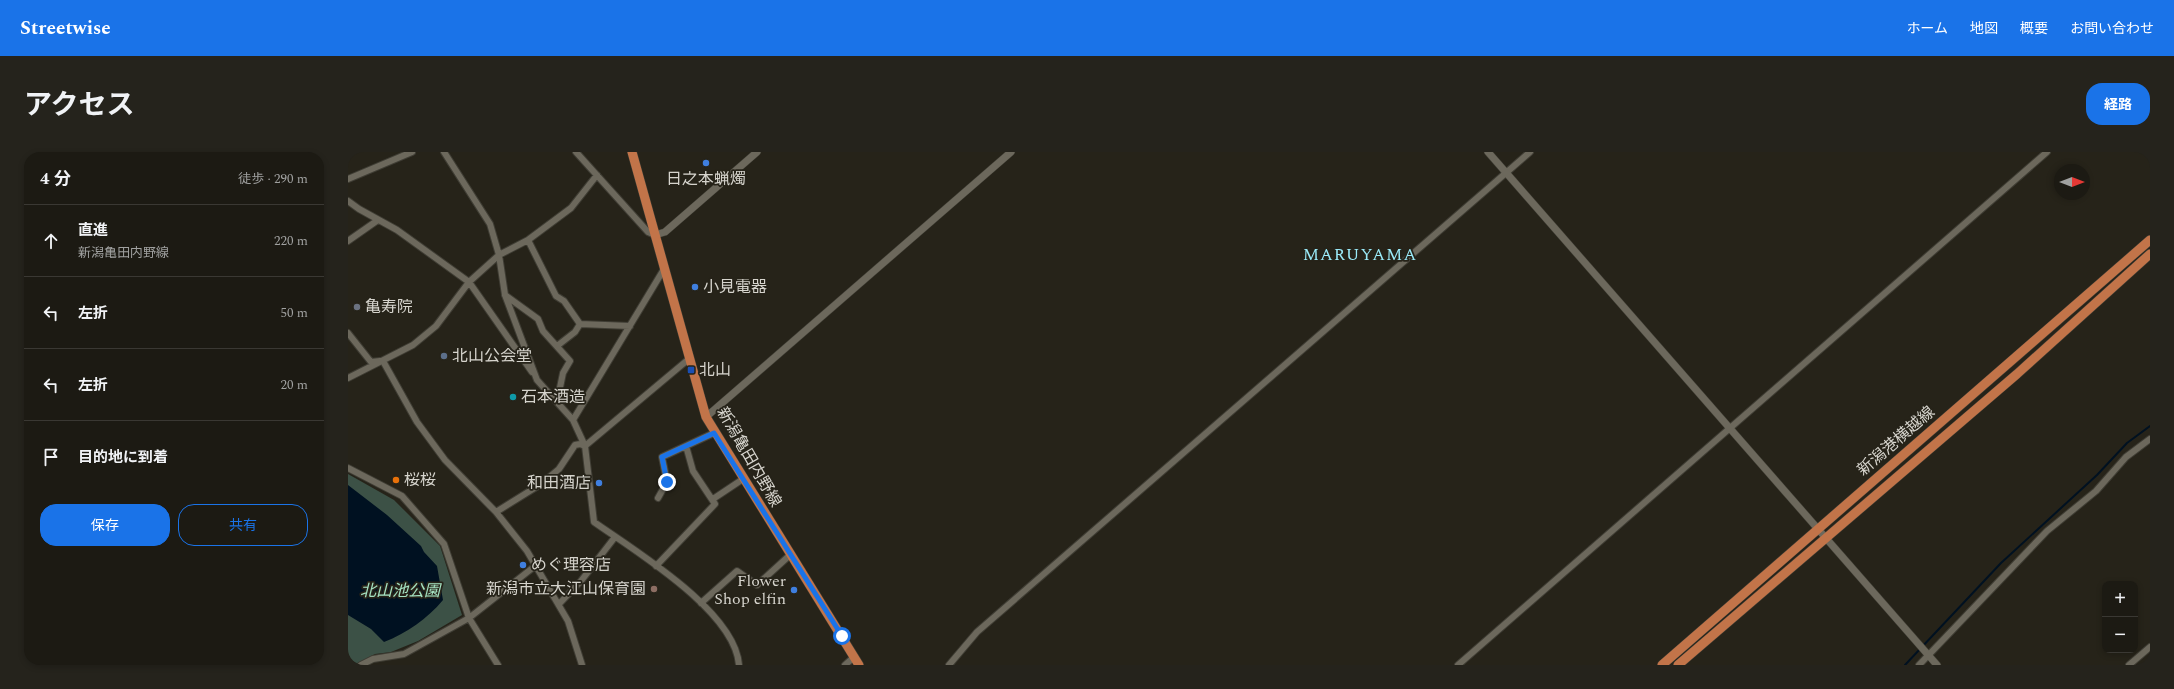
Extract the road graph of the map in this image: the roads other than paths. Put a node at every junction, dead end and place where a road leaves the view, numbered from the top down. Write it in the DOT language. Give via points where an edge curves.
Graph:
graph roads {
  1 [pos="412,152"];
  2 [pos="444,152"];
  3 [pos="576,152"];
  4 [pos="632,152"];
  5 [pos="757,152"];
  6 [pos="1011,152"];
  7 [pos="1488,152"];
  8 [pos="1530,152"];
  9 [pos="2047,152"];
  10 [pos="1506,172"];
  11 [pos="597,175"];
  12 [pos="348,179"];
  13 [pos="348,201"];
  14 [pos="378,220"];
  15 [pos="655,235"];
  16 [pos="528,240"];
  17 [pos="2150,240"];
  18 [pos="348,241"];
  19 [pos="2150,254"];
  20 [pos="499,255"];
  21 [pos="664,269"];
  22 [pos="469,282"];
  23 [pos="505,295"];
  24 [pos="580,324"];
  25 [pos="630,326"];
  26 [pos="348,333"];
  27 [pos="557,346"];
  28 [pos="690,358"];
  29 [pos="384,361"];
  30 [pos="348,378"];
  31 [pos="537,380"];
  32 [pos="557,402"];
  33 [pos="706,417"];
  34 [pos="573,420"];
  35 [pos="1730,429"];
  36 [pos="714,433"];
  37 [pos="2150,439"];
  38 [pos="585,446"];
  39 [pos="686,446"];
  40 [pos="348,468"];
  41 [pos="743,479"];
  42 [pos="658,498"];
  43 [pos="713,499"];
  44 [pos="496,512"];
  45 [pos="1817,530"];
  46 [pos="615,537"];
  47 [pos="1824,538"];
  48 [pos="790,555"];
  49 [pos="535,566"];
  50 [pos="656,566"];
  51 [pos="700,603"];
  52 [pos="559,604"];
  53 [pos="469,618"];
  54 [pos="2150,647"];
  55 [pos="1929,655"];
  56 [pos="856,661"];
  57 [pos="361,665"];
  58 [pos="498,665"];
  59 [pos="582,665"];
  60 [pos="739,665"];
  61 [pos="845,665"];
  62 [pos="949,665"];
  63 [pos="1458,665"];
  64 [pos="1662,665"];
  65 [pos="1678,665"];
  66 [pos="1919,665"];
  67 [pos="1937,665"];
  68 [pos="2129,665"];
  1 -- 12 [label="street"];
  2 -- 20 [label="street" via="490,224"];
  3 -- 11 [label="street"];
  4 -- 15 [label="main road, 新潟亀田内野線"];
  5 -- 15 [label="street" via="665,232"];
  6 -- 33 [label="street"];
  7 -- 10 [label="street"];
  8 -- 10 [label="street"];
  9 -- 35 [label="street"];
  10 -- 35 [label="street"];
  10 -- 62 [label="street" via="976,632"];
  11 -- 15 [label="street" via="648,232"];
  11 -- 16 [label="street" via="571,208"];
  13 -- 14 [label="street"];
  14 -- 18 [label="street"];
  14 -- 22 [label="street" via="397,230"];
  15 -- 21 [label="main road, 新潟亀田内野線"];
  16 -- 20 [label="street"];
  16 -- 24 [label="street" via="556,296 564,301"];
  17 -- 45 [label="main road, 新潟港横越線"];
  19 -- 47 [label="main road, 新潟港横越線" via="2017,374"];
  20 -- 22 [label="street"];
  20 -- 23 [label="street"];
  21 -- 25 [label="street"];
  21 -- 28 [label="main road, 新潟亀田内野線"];
  22 -- 29 [label="street" via="436,326 413,345"];
  22 -- 31 [label="street"];
  23 -- 27 [label="street" via="538,319 543,332"];
  23 -- 31 [label="street"];
  24 -- 25 [label="street"];
  24 -- 27 [label="street" via="575,332"];
  25 -- 34 [label="street"];
  26 -- 29 [label="street" via="371,362"];
  27 -- 32 [label="street" via="570,361 564,373"];
  28 -- 33 [label="main road, 新潟亀田内野線"];
  28 -- 38 [label="street"];
  29 -- 30 [label="street"];
  29 -- 44 [label="street" via="417,422 445,460"];
  31 -- 32 [label="street"];
  32 -- 34 [label="street"];
  33 -- 36 [label="main road, 新潟亀田内野線"];
  34 -- 38 [label="street"];
  35 -- 45 [label="street"];
  35 -- 63 [label="street"];
  36 -- 39 [label="street"];
  36 -- 41 [label="main road, 新潟亀田内野線"];
  37 -- 55 [label="street" via="2126,457 2096,491 2047,531"];
  38 -- 44 [label="street" via="575,445 560,469"];
  38 -- 46 [label="street" via="594,522"];
  39 -- 42 [label="street" via="662,457 667,482"];
  39 -- 43 [label="street" via="693,471"];
  40 -- 53 [label="street" via="402,496 444,544"];
  41 -- 43 [label="street"];
  41 -- 48 [label="main road, 新潟亀田内野線"];
  43 -- 50 [label="street" via="715,504"];
  44 -- 49 [label="street" via="513,531"];
  45 -- 47 [label="street"];
  45 -- 64 [label="main road, 新潟港横越線"];
  46 -- 50 [label="street"];
  46 -- 52 [label="street" via="581,581"];
  47 -- 55 [label="street"];
  47 -- 65 [label="main road, 新潟港横越線"];
  48 -- 51 [label="street" via="758,585 736,572"];
  48 -- 56 [label="main road, 新潟亀田内野線"];
  49 -- 52 [label="street"];
  49 -- 53 [label="street"];
  50 -- 51 [label="street" via="687,588"];
  51 -- 60 [label="street" via="728,633 739,657"];
  52 -- 59 [label="street" via="568,621"];
  53 -- 57 [label="street" via="404,654 373,659"];
  53 -- 58 [label="street"];
  54 -- 68 [label="street"];
  55 -- 66 [label="street"];
  55 -- 67 [label="street"];
  56 -- 61 [label="street"];
}
